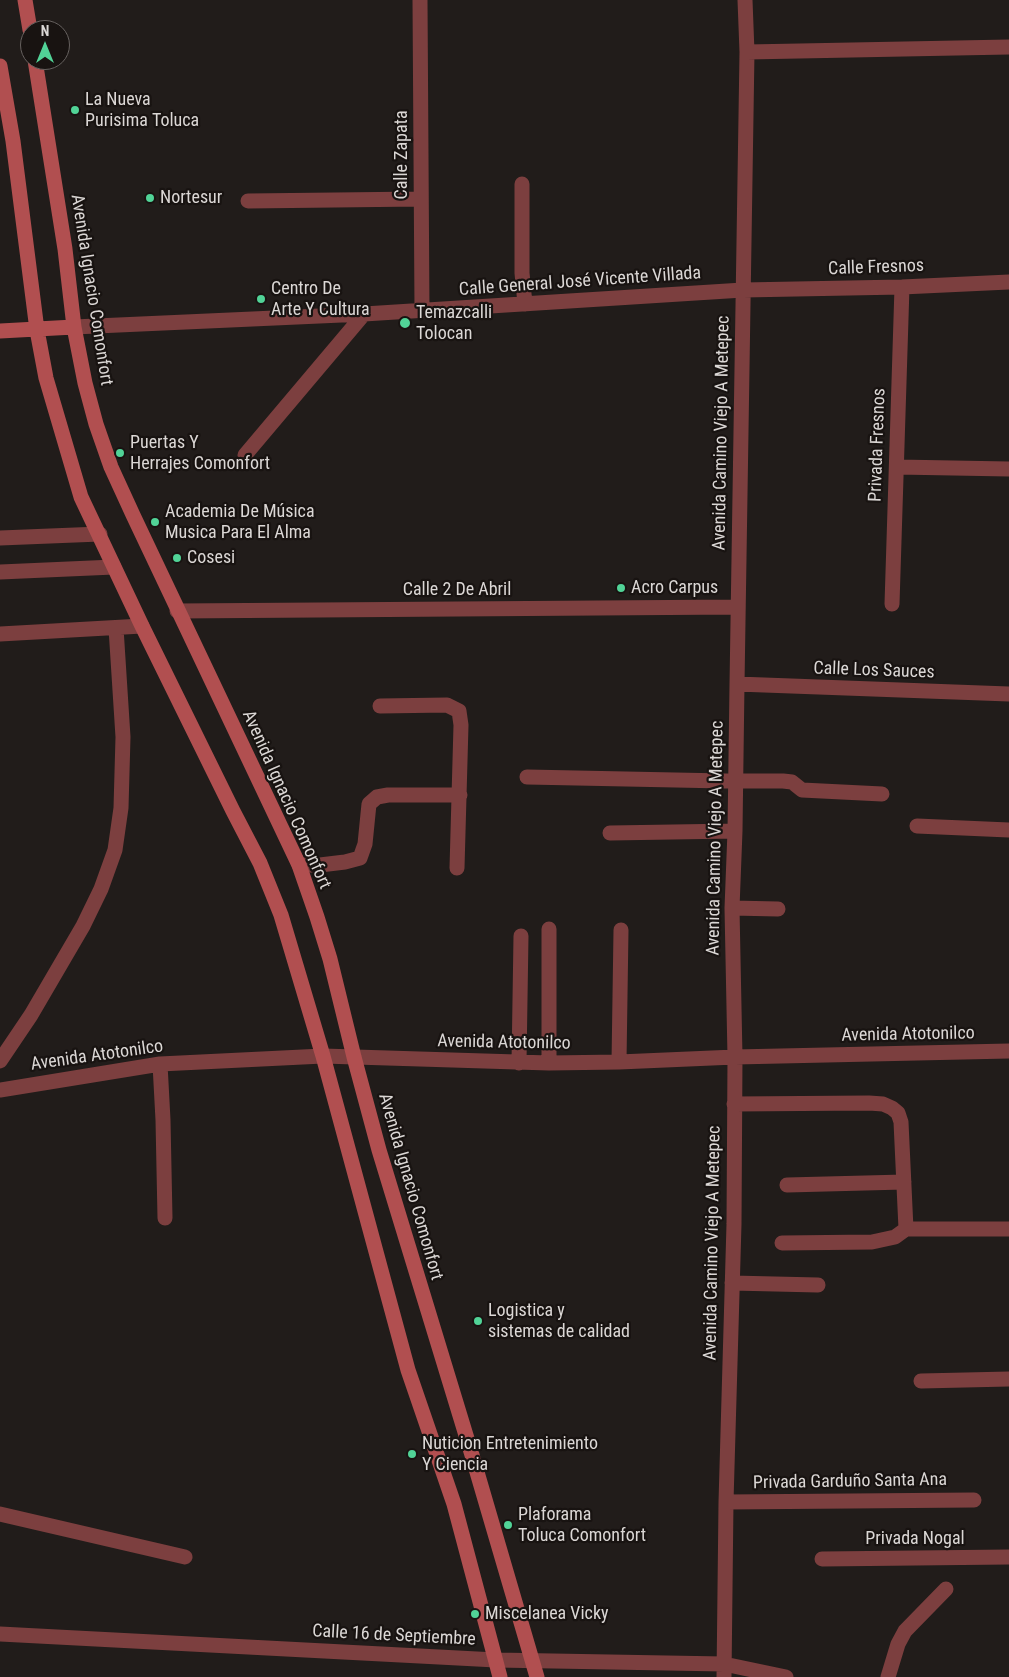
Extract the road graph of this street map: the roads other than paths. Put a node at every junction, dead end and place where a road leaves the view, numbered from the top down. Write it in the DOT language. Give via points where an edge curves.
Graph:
graph roads {
  1 [pos="25,0"];
  2 [pos="420,0"];
  3 [pos="746,0"];
  4 [pos="28,20"];
  5 [pos="1009,47"];
  6 [pos="746,52"];
  7 [pos="0,66"];
  8 [pos="37,70"];
  9 [pos="522,184"];
  10 [pos="421,199"];
  11 [pos="248,201"];
  12 [pos="1009,282"];
  13 [pos="902,287"];
  14 [pos="743,290"];
  15 [pos="525,304"];
  16 [pos="422,311"];
  17 [pos="364,314"];
  18 [pos="74,327"];
  19 [pos="37,330"];
  20 [pos="0,331"];
  21 [pos="245,454"];
  22 [pos="896,467"];
  23 [pos="1009,469"];
  24 [pos="100,534"];
  25 [pos="0,538"];
  26 [pos="114,567"];
  27 [pos="0,572"];
  28 [pos="892,604"];
  29 [pos="738,606"];
  30 [pos="177,610"];
  31 [pos="142,626"];
  32 [pos="116,628"];
  33 [pos="0,634"];
  34 [pos="738,684"];
  35 [pos="1009,694"];
  36 [pos="380,706"];
  37 [pos="527,777"];
  38 [pos="736,781"];
  39 [pos="882,794"];
  40 [pos="460,795"];
  41 [pos="917,826"];
  42 [pos="1009,830"];
  43 [pos="735,831"];
  44 [pos="610,833"];
  45 [pos="299,865"];
  46 [pos="457,868"];
  47 [pos="732,908"];
  48 [pos="778,910"];
  49 [pos="549,929"];
  50 [pos="622,930"];
  51 [pos="520,936"];
  52 [pos="1009,1051"];
  53 [pos="323,1056"];
  54 [pos="354,1057"];
  55 [pos="735,1057"];
  56 [pos="0,1061"];
  57 [pos="619,1062"];
  58 [pos="519,1063"];
  59 [pos="549,1063"];
  60 [pos="160,1064"];
  61 [pos="0,1090"];
  62 [pos="734,1104"];
  63 [pos="904,1182"];
  64 [pos="788,1185"];
  65 [pos="165,1218"];
  66 [pos="906,1229"];
  67 [pos="1009,1229"];
  68 [pos="782,1243"];
  69 [pos="732,1283"];
  70 [pos="818,1285"];
  71 [pos="1009,1380"];
  72 [pos="921,1381"];
  73 [pos="974,1500"];
  74 [pos="726,1502"];
  75 [pos="0,1514"];
  76 [pos="1009,1557"];
  77 [pos="186,1558"];
  78 [pos="822,1559"];
  79 [pos="946,1589"];
  80 [pos="0,1634"];
  81 [pos="496,1660"];
  82 [pos="533,1662"];
  83 [pos="724,1671"];
  84 [pos="500,1677"];
  85 [pos="537,1677"];
  86 [pos="786,1677"];
  87 [pos="888,1677"];
  1 -- 4 [label="main road"];
  2 -- 10 [label="street, Calle Zapata"];
  3 -- 6 [label="street, Avenida Camino Viejo A Metepec"];
  5 -- 6 [label="street"];
  6 -- 14 [label="street, Avenida Camino Viejo A Metepec"];
  7 -- 19 [label="main road" via="13,140"];
  8 -- 18 [label="main road, Avenida Ignacio Comonfort"];
  9 -- 15 [label="street"];
  10 -- 11 [label="street"];
  10 -- 16 [label="street, Calle Zapata"];
  12 -- 13 [label="street, Calle Fresnos"];
  13 -- 14 [label="street, Calle Fresnos"];
  13 -- 22 [label="street, Privada Fresnos"];
  14 -- 15 [label="street, Calle General José Vicente Villada"];
  14 -- 29 [label="street, Avenida Camino Viejo A Metepec"];
  15 -- 16 [label="street, Calle General José Vicente Villada"];
  16 -- 17 [label="street, Calle General José Vicente Villada"];
  17 -- 18 [label="street, Calle General José Vicente Villada"];
  17 -- 21 [label="street"];
  18 -- 19 [label="main road, Calle General José Vicente Villada"];
  18 -- 30 [label="main road, Avenida Ignacio Comonfort" via="85,383 111,467"];
  19 -- 20 [label="main road, Calle General José Vicente Villada"];
  19 -- 24 [label="main road" via="46,378 81,497"];
  22 -- 23 [label="street"];
  22 -- 28 [label="street, Privada Fresnos"];
  24 -- 25 [label="street"];
  24 -- 26 [label="main road"];
  26 -- 27 [label="street"];
  26 -- 31 [label="main road"];
  29 -- 30 [label="street, Calle 2 De Abril"];
  29 -- 34 [label="street, Avenida Camino Viejo A Metepec"];
  30 -- 45 [label="main road, Avenida Ignacio Comonfort"];
  31 -- 32 [label="street"];
  31 -- 53 [label="main road" via="260,863 281,915"];
  32 -- 33 [label="street"];
  32 -- 56 [label="street" via="123,737 116,850 83,926"];
  34 -- 35 [label="street, Calle Los Sauces"];
  34 -- 38 [label="street, Avenida Camino Viejo A Metepec"];
  36 -- 40 [label="street" via="447,705 459,711 462,725"];
  37 -- 38 [label="street"];
  38 -- 39 [label="street" via="788,781 802,790"];
  38 -- 43 [label="street, Avenida Camino Viejo A Metepec"];
  40 -- 45 [label="street" via="377,797 369,804 365,844 360,858"];
  40 -- 46 [label="street"];
  41 -- 42 [label="street"];
  43 -- 44 [label="street"];
  43 -- 47 [label="street, Avenida Camino Viejo A Metepec"];
  45 -- 54 [label="main road, Avenida Ignacio Comonfort" via="330,959"];
  47 -- 48 [label="street"];
  47 -- 55 [label="street, Avenida Camino Viejo A Metepec"];
  49 -- 59 [label="street"];
  50 -- 57 [label="street"];
  51 -- 58 [label="street"];
  52 -- 55 [label="street, Avenida Atotonilco"];
  53 -- 54 [label="street, Avenida Atotonilco"];
  53 -- 60 [label="street, Avenida Atotonilco"];
  53 -- 81 [label="main road" via="408,1370 454,1504"];
  54 -- 58 [label="street, Avenida Atotonilco"];
  54 -- 82 [label="main road, Avenida Ignacio Comonfort"];
  55 -- 57 [label="street, Avenida Atotonilco"];
  55 -- 62 [label="street, Avenida Camino Viejo A Metepec"];
  57 -- 59 [label="street, Avenida Atotonilco"];
  58 -- 59 [label="street, Avenida Atotonilco"];
  60 -- 61 [label="street, Avenida Atotonilco"];
  60 -- 65 [label="street"];
  62 -- 63 [label="street" via="869,1103 892,1108 901,1122"];
  62 -- 69 [label="street, Avenida Camino Viejo A Metepec"];
  63 -- 64 [label="street"];
  63 -- 66 [label="street"];
  66 -- 67 [label="street"];
  66 -- 68 [label="street" via="895,1237 872,1242"];
  69 -- 70 [label="street"];
  69 -- 74 [label="street, Avenida Camino Viejo A Metepec"];
  71 -- 72 [label="street"];
  73 -- 74 [label="street, Privada Garduño Santa Ana"];
  74 -- 83 [label="street, Avenida Camino Viejo A Metepec"];
  75 -- 77 [label="street"];
  76 -- 78 [label="street, Privada Nogal"];
  79 -- 87 [label="street" via="905,1632"];
  80 -- 81 [label="street, Calle 16 de Septiembre"];
  81 -- 82 [label="street, Calle 16 de Septiembre"];
  81 -- 84 [label="main road"];
  82 -- 83 [label="street, Calle 16 de Septiembre"];
  82 -- 85 [label="main road, Avenida Ignacio Comonfort"];
  83 -- 86 [label="street, Calle 16 de Septiembre"];
}
